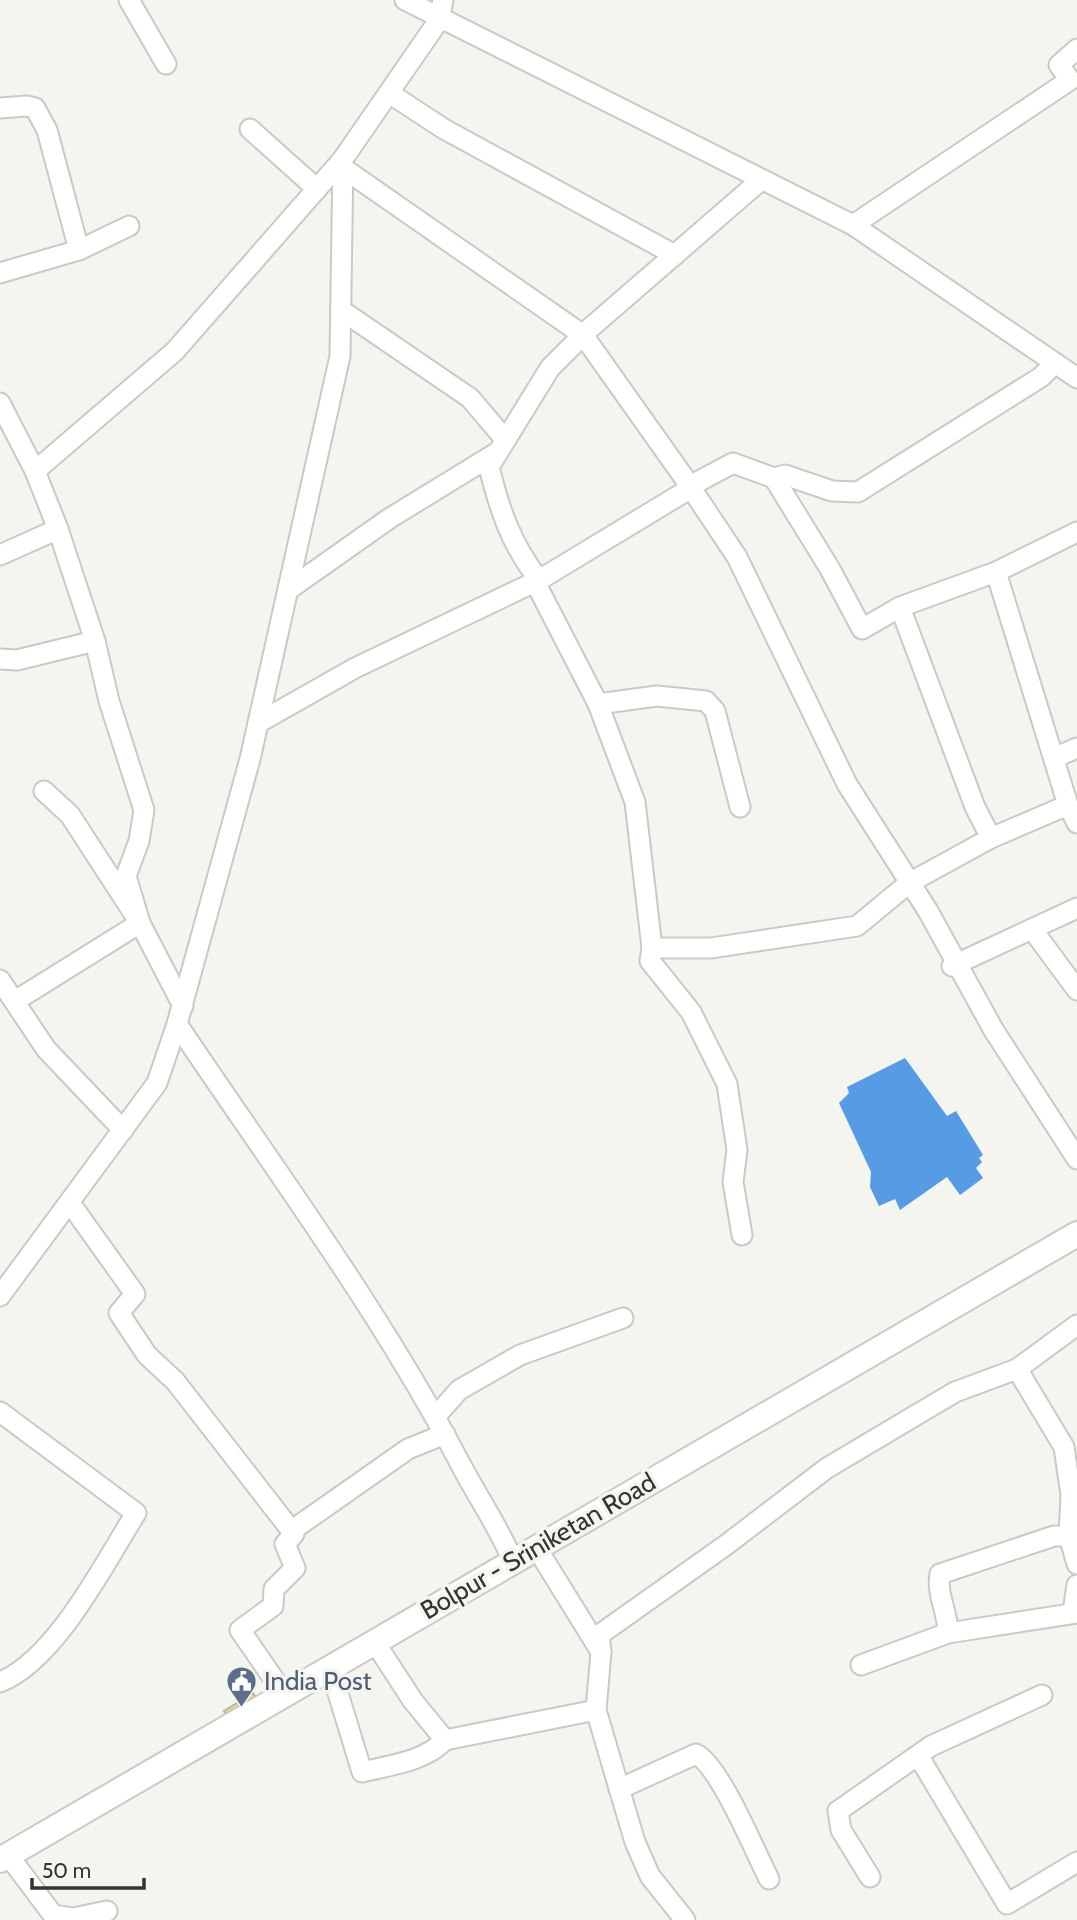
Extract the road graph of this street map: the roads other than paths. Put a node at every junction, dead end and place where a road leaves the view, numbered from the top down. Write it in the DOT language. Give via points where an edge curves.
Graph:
graph roads {
  1 [pos="129,0"];
  2 [pos="405,0"];
  3 [pos="443,0"];
  4 [pos="439,20"];
  5 [pos="1077,48"];
  6 [pos="166,64"];
  7 [pos="1074,84"];
  8 [pos="388,93"];
  9 [pos="0,108"];
  10 [pos="250,129"];
  11 [pos="343,163"];
  12 [pos="761,180"];
  13 [pos="317,189"];
  14 [pos="853,225"];
  15 [pos="129,226"];
  16 [pos="79,250"];
  17 [pos="675,255"];
  18 [pos="0,274"];
  19 [pos="341,310"];
  20 [pos="583,335"];
  21 [pos="1055,363"];
  22 [pos="1077,378"];
  23 [pos="0,403"];
  24 [pos="500,446"];
  25 [pos="34,471"];
  26 [pos="775,478"];
  27 [pos="58,529"];
  28 [pos="1077,532"];
  29 [pos="0,555"];
  30 [pos="996,572"];
  31 [pos="537,581"];
  32 [pos="288,590"];
  33 [pos="900,607"];
  34 [pos="95,641"];
  35 [pos="0,659"];
  36 [pos="598,704"];
  37 [pos="258,723"];
  38 [pos="1077,748"];
  39 [pos="1056,757"];
  40 [pos="44,791"];
  41 [pos="740,807"];
  42 [pos="1072,814"];
  43 [pos="991,838"];
  44 [pos="909,883"];
  45 [pos="1077,908"];
  46 [pos="140,923"];
  47 [pos="1032,929"];
  48 [pos="652,948"];
  49 [pos="954,965"];
  50 [pos="0,980"];
  51 [pos="1077,990"];
  52 [pos="15,1001"];
  53 [pos="180,1015"];
  54 [pos="122,1130"];
  55 [pos="1077,1159"];
  56 [pos="70,1203"];
  57 [pos="1077,1234"];
  58 [pos="742,1235"];
  59 [pos="0,1296"];
  60 [pos="624,1318"];
  61 [pos="1077,1325"];
  62 [pos="1017,1369"];
  63 [pos="0,1412"];
  64 [pos="436,1416"];
  65 [pos="445,1434"];
  66 [pos="292,1531"];
  67 [pos="1069,1536"];
  68 [pos="536,1547"];
  69 [pos="513,1561"];
  70 [pos="1077,1564"];
  71 [pos="1077,1585"];
  72 [pos="1075,1612"];
  73 [pos="948,1633"];
  74 [pos="374,1641"];
  75 [pos="601,1652"];
  76 [pos="861,1665"];
  77 [pos="330,1667"];
  78 [pos="0,1682"];
  79 [pos="284,1694"];
  80 [pos="1042,1695"];
  81 [pos="596,1710"];
  82 [pos="446,1740"];
  83 [pos="919,1757"];
  84 [pos="619,1789"];
  85 [pos="4,1858"];
  86 [pos="1077,1862"];
  87 [pos="870,1877"];
  88 [pos="769,1879"];
  89 [pos="107,1911"];
  90 [pos="685,1920"];
  1 -- 6 [label="street"];
  2 -- 4 [label="street"];
  3 -- 4 [label="street"];
  4 -- 8 [label="street"];
  4 -- 12 [label="street"];
  5 -- 7 [label="street" via="1059,65"];
  7 -- 14 [label="street"];
  8 -- 11 [label="street"];
  8 -- 17 [label="street" via="444,129"];
  9 -- 16 [label="street" via="35,108 47,130"];
  10 -- 13 [label="street"];
  11 -- 13 [label="street"];
  11 -- 19 [label="street"];
  11 -- 20 [label="street"];
  12 -- 14 [label="street"];
  12 -- 17 [label="street"];
  13 -- 25 [label="street" via="174,351"];
  14 -- 21 [label="street"];
  15 -- 16 [label="street"];
  16 -- 18 [label="street"];
  17 -- 20 [label="street"];
  19 -- 24 [label="street" via="470,398"];
  19 -- 32 [label="street" via="340,356"];
  20 -- 24 [label="street" via="550,368"];
  20 -- 26 [label="street" via="690,486 733,463"];
  21 -- 22 [label="street"];
  21 -- 26 [label="street" via="1041,377 858,492 832,491 785,475"];
  23 -- 25 [label="street"];
  24 -- 31 [label="street" via="489,467 497,498 518,553"];
  24 -- 32 [label="street"];
  25 -- 27 [label="street"];
  26 -- 33 [label="street" via="862,629"];
  27 -- 29 [label="street"];
  27 -- 34 [label="street"];
  28 -- 30 [label="street"];
  30 -- 33 [label="street"];
  30 -- 39 [label="street"];
  31 -- 36 [label="street"];
  31 -- 37 [label="street" via="355,668"];
  31 -- 44 [label="street" via="691,488 737,557 847,784"];
  32 -- 37 [label="street"];
  33 -- 43 [label="street" via="975,807"];
  34 -- 35 [label="street" via="17,660"];
  34 -- 46 [label="street" via="144,810 126,876"];
  36 -- 41 [label="street" via="657,696 706,701 715,711"];
  36 -- 48 [label="street" via="635,802"];
  37 -- 53 [label="street"];
  38 -- 39 [label="street"];
  39 -- 42 [label="street"];
  40 -- 46 [label="street" via="70,815"];
  42 -- 43 [label="street"];
  43 -- 44 [label="street"];
  44 -- 48 [label="street" via="857,926 711,948"];
  44 -- 49 [label="street"];
  45 -- 47 [label="street"];
  46 -- 52 [label="street"];
  46 -- 53 [label="street"];
  47 -- 49 [label="street"];
  47 -- 51 [label="street"];
  48 -- 58 [label="street" via="650,961 691,1012 727,1084 737,1150 733,1182"];
  49 -- 55 [label="street"];
  50 -- 52 [label="street"];
  52 -- 54 [label="street" via="47,1049"];
  53 -- 54 [label="street" via="157,1083"];
  53 -- 64 [label="street"];
  54 -- 56 [label="street"];
  56 -- 59 [label="street"];
  56 -- 66 [label="street" via="135,1294 119,1313"];
  57 -- 68 [label="main road, Bolpur - Sriniketan Road"];
  60 -- 64 [label="street" via="520,1355 459,1390"];
  61 -- 62 [label="street"];
  62 -- 67 [label="street" via="1064,1447 1071,1495"];
  62 -- 75 [label="street" via="956,1392 827,1468 599,1635"];
  63 -- 78 [label="street" via="136,1513 58,1634 11,1678"];
  64 -- 65 [label="street"];
  65 -- 66 [label="street" via="408,1449"];
  65 -- 69 [label="street"];
  66 -- 79 [label="street" via="285,1544 295,1568 274,1589 273,1606 240,1630"];
  67 -- 70 [label="street"];
  67 -- 73 [label="street" via="1054,1536 940,1574 938,1587 948,1616"];
  68 -- 69 [label="main road, Bolpur - Sriniketan Road"];
  68 -- 75 [label="street"];
  69 -- 74 [label="main road, Bolpur - Sriniketan Road"];
  71 -- 72 [label="street"];
  72 -- 73 [label="street"];
  73 -- 76 [label="street"];
  74 -- 77 [label="main road, Bolpur - Sriniketan Road"];
  74 -- 82 [label="street" via="413,1701"];
  75 -- 81 [label="street"];
  77 -- 79 [label="main road, Bolpur - Sriniketan Road"];
  77 -- 82 [label="street" via="362,1772 413,1759"];
  79 -- 85 [label="main road, Bolpur - Sriniketan Road"];
  80 -- 83 [label="street" via="931,1746"];
  81 -- 82 [label="street"];
  81 -- 84 [label="street"];
  83 -- 86 [label="street" via="1007,1904"];
  83 -- 87 [label="street" via="838,1811 841,1830"];
  84 -- 88 [label="street" via="696,1754 705,1759"];
  84 -- 90 [label="street" via="650,1876"];
  85 -- 89 [label="street" via="53,1915"];
}
